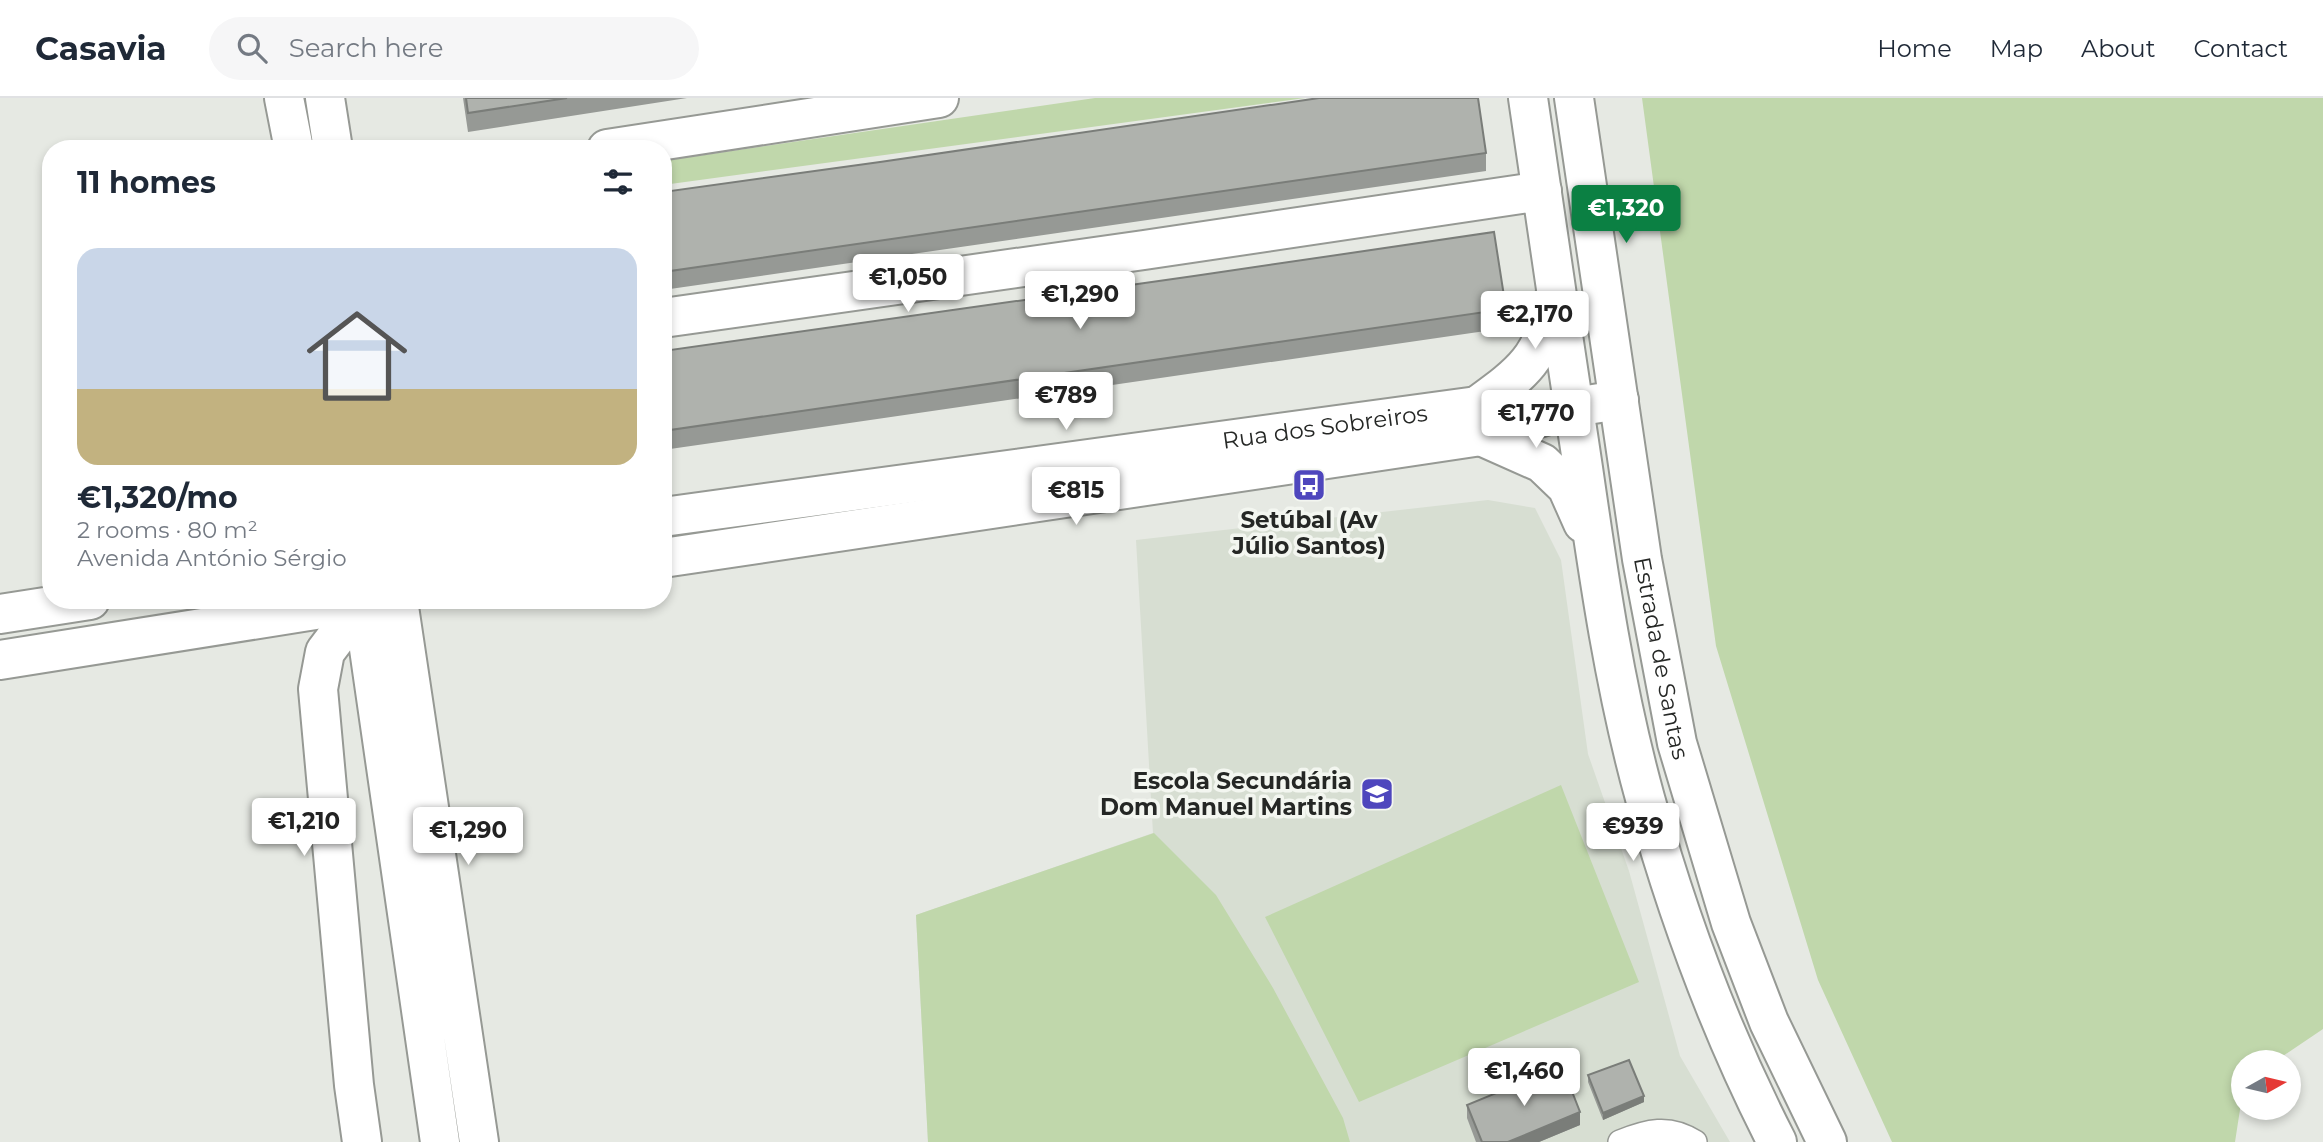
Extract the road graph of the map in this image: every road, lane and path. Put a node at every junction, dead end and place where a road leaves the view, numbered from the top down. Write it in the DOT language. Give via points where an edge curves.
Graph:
graph roads {
  1 [pos="284,98"];
  2 [pos="325,98"];
  3 [pos="939,98"];
  4 [pos="1528,98"];
  5 [pos="1574,98"];
  6 [pos="746,113"];
  7 [pos="291,140"];
  8 [pos="331,140"];
  9 [pos="642,140"];
  10 [pos="1542,191"];
  11 [pos="1555,285"];
  12 [pos="672,317"];
  13 [pos="1619,400"];
  14 [pos="1574,407"];
  15 [pos="1479,421"];
  16 [pos="672,516"];
  17 [pos="1595,550"];
  18 [pos="672,556"];
  19 [pos="42,607"];
  20 [pos="324,609"];
  21 [pos="367,609"];
  22 [pos="376,609"];
  23 [pos="377,609"];
  24 [pos="0,614"];
  25 [pos="0,660"];
  26 [pos="362,1142"];
  27 [pos="440,1142"];
  28 [pos="480,1142"];
  29 [pos="1620,1142"];
  30 [pos="1695,1142"];
  31 [pos="1777,1142"];
  32 [pos="1827,1142"];
  1 -- 7 [label="street"];
  2 -- 8 [label="street"];
  3 -- 6 [label="street"];
  4 -- 10 [label="street"];
  5 -- 13 [label="street, Estrada de Santas"];
  6 -- 9 [label="street"];
  10 -- 11 [label="street"];
  10 -- 12 [label="street"];
  11 -- 14 [label="street, Estrada de Santas"];
  11 -- 15 [label="street" via="1550,322 1539,349"];
  13 -- 14 [label="street, Rua dos Sobreiros"];
  13 -- 32 [label="street, Estrada de Santas" via="1677,743 1731,923 1769,1022"];
  14 -- 15 [label="street, Rua dos Sobreiros"];
  14 -- 17 [label="street, Estrada de Santas"];
  15 -- 16 [label="street, Rua dos Sobreiros"];
  15 -- 17 [label="street" via="1542,463 1567,488"];
  15 -- 18 [label="street, Rua dos Sobreiros"];
  17 -- 31 [label="street, Estrada de Santas" via="1618,685 1676,902 1717,1011"];
  19 -- 24 [label="street"];
  20 -- 25 [label="street"];
  21 -- 26 [label="street" via="325,652 318,689"];
  22 -- 27 [label="street"];
  23 -- 28 [label="street"];
  29 -- 30 [label="lane" via="1665,1130"];
}
